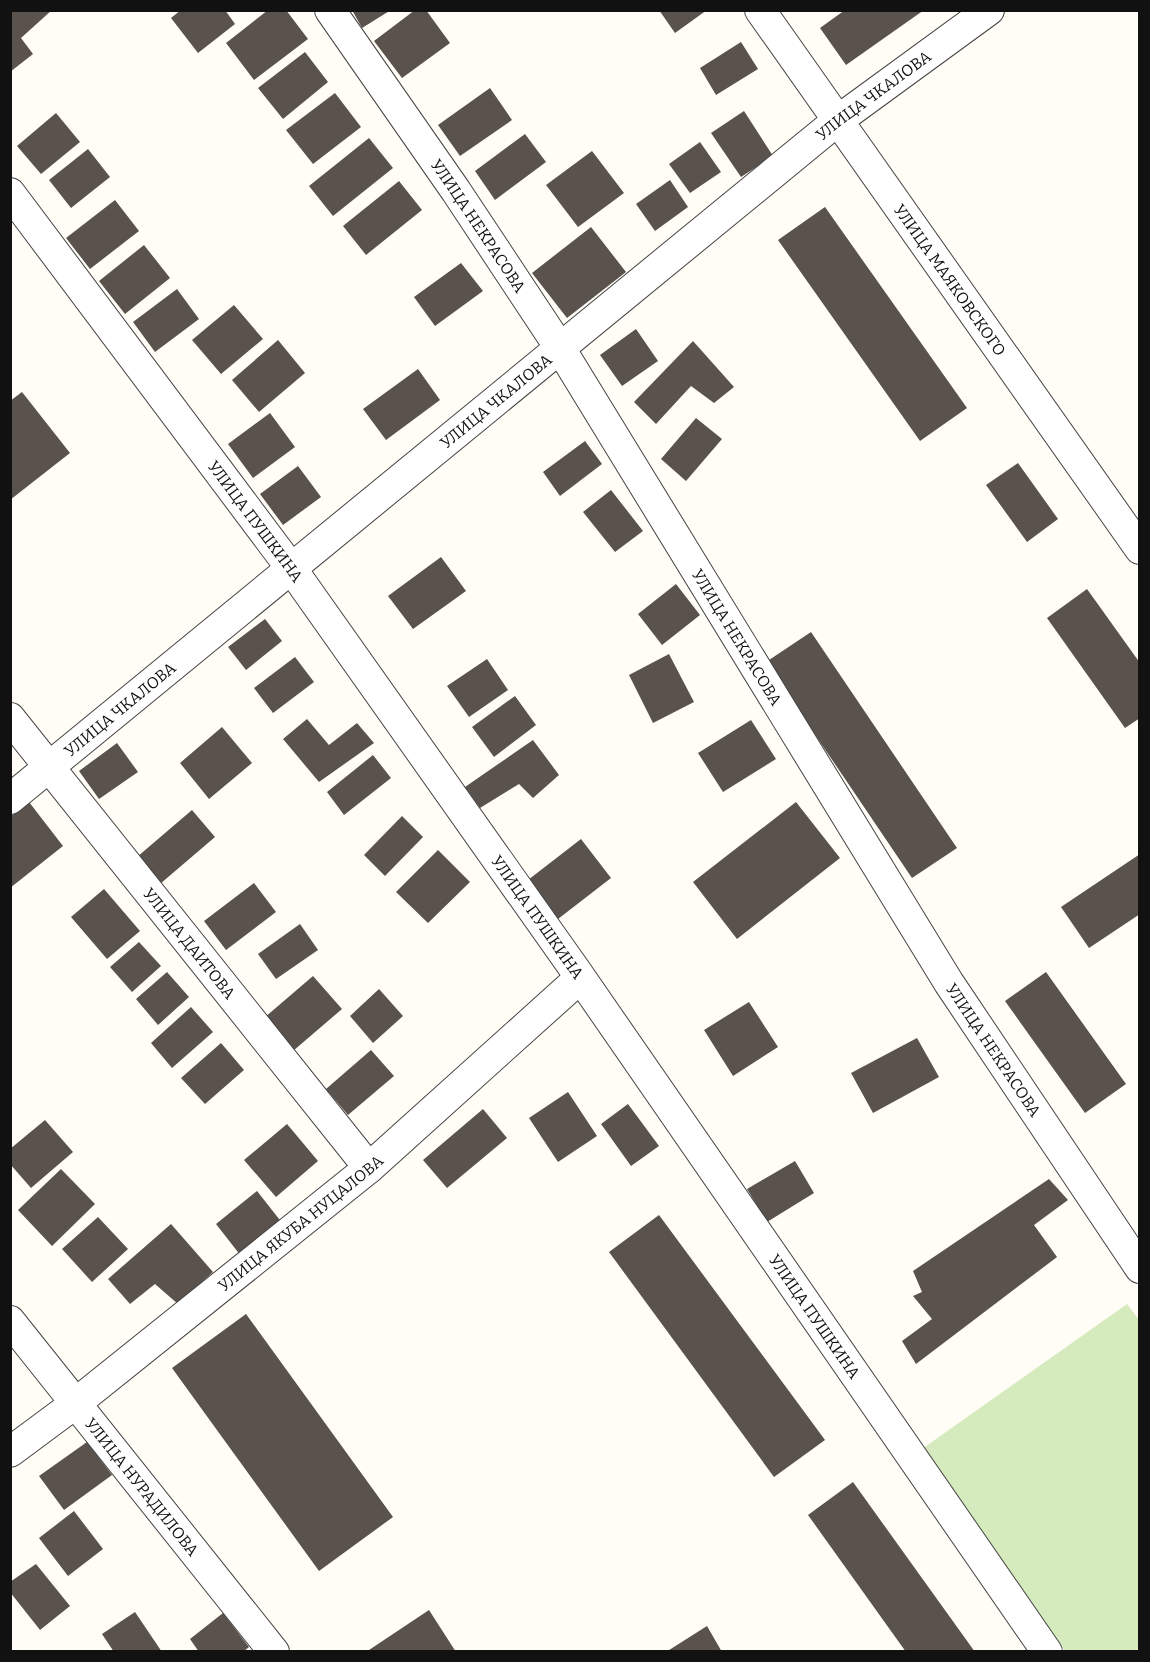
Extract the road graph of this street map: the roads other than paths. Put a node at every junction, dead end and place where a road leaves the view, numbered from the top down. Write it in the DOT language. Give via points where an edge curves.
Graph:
graph roads {
  1 [pos="330,10"];
  2 [pos="760,10"];
  3 [pos="989,10"];
  4 [pos="837,121"];
  5 [pos="10,193"];
  6 [pos="560,348"];
  7 [pos="1140,549"];
  8 [pos="291,568"];
  9 [pos="10,718"];
  10 [pos="50,766"];
  11 [pos="10,799"];
  12 [pos="580,978"];
  13 [pos="369,1168"];
  14 [pos="1140,1268"];
  15 [pos="10,1321"];
  16 [pos="76,1403"];
  17 [pos="10,1452"];
  18 [pos="274,1652"];
  19 [pos="1047,1652"];
  1 -- 6 [label="street, УЛИЦА НЕКРАСОВА"];
  2 -- 4 [label="street, УЛИЦА МАЯКОВСКОГО"];
  3 -- 4 [label="street, УЛИЦА ЧКАЛОВА"];
  4 -- 6 [label="street, УЛИЦА ЧКАЛОВА"];
  4 -- 7 [label="street, УЛИЦА МАЯКОВСКОГО"];
  5 -- 8 [label="street, УЛИЦА ПУШКИНА"];
  6 -- 8 [label="street, УЛИЦА ЧКАЛОВА"];
  6 -- 14 [label="street, УЛИЦА НЕКРАСОВА" via="949,983"];
  8 -- 10 [label="street, УЛИЦА ЧКАЛОВА"];
  8 -- 12 [label="street, УЛИЦА ПУШКИНА"];
  9 -- 10 [label="street, УЛИЦА ДАИТОВА"];
  10 -- 11 [label="street, УЛИЦА ЧКАЛОВА"];
  10 -- 13 [label="street, УЛИЦА ДАИТОВА"];
  12 -- 13 [label="street, УЛИЦА ЯКУБА НУЦАЛОВА"];
  12 -- 19 [label="street, УЛИЦА ПУШКИНА"];
  13 -- 16 [label="street, УЛИЦА ЯКУБА НУЦАЛОВА"];
  15 -- 16 [label="street, УЛИЦА НУРАДИЛОВА"];
  16 -- 17 [label="street, УЛИЦА ЯКУБА НУЦАЛОВА"];
  16 -- 18 [label="street, УЛИЦА НУРАДИЛОВА"];
}
